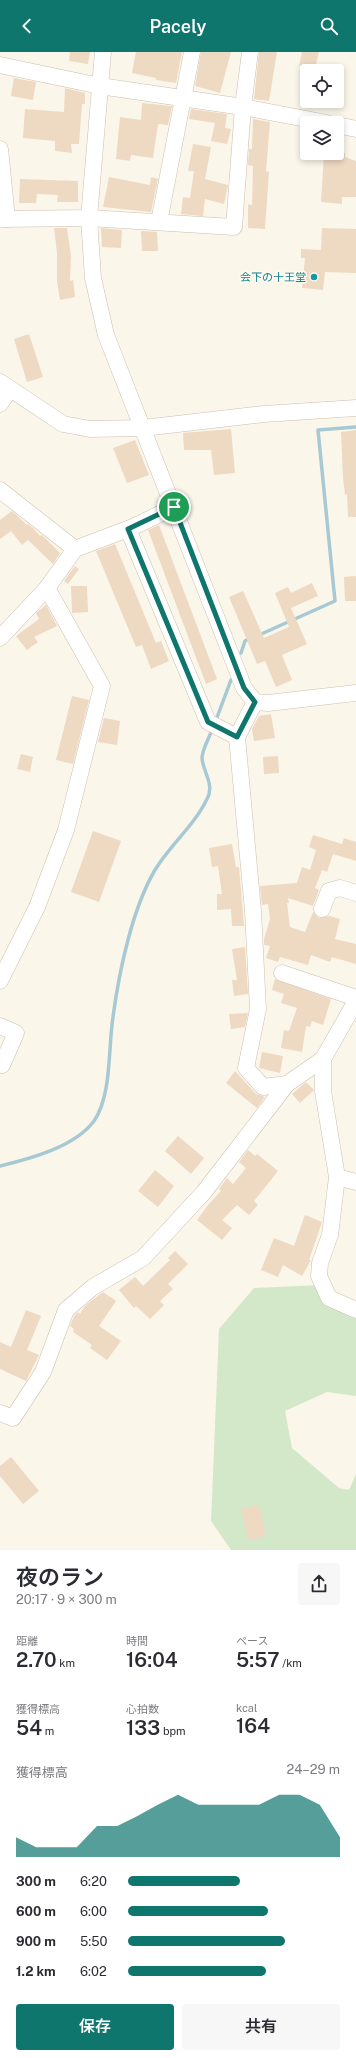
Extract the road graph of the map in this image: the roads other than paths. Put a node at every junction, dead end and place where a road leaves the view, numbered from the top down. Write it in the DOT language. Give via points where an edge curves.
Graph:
graph roads {
  1 [pos="103,52"];
  2 [pos="192,52"];
  3 [pos="250,52"];
  4 [pos="0,65"];
  5 [pos="100,86"];
  6 [pos="183,98"];
  7 [pos="243,107"];
  8 [pos="300,118"];
  9 [pos="344,126"];
  10 [pos="356,129"];
  11 [pos="0,149"];
  12 [pos="89,218"];
  13 [pos="3,219"];
  14 [pos="159,222"];
  15 [pos="5,386"];
  16 [pos="0,404"];
  17 [pos="356,408"];
  18 [pos="143,428"];
  19 [pos="0,490"];
  20 [pos="174,507"];
  21 [pos="128,529"];
  22 [pos="75,549"];
  23 [pos="47,588"];
  24 [pos="0,638"];
  25 [pos="356,693"];
  26 [pos="255,702"];
  27 [pos="237,737"];
  28 [pos="356,893"];
  29 [pos="322,909"];
  30 [pos="282,973"];
  31 [pos="0,981"];
  32 [pos="356,1000"];
  33 [pos="0,1026"];
  34 [pos="323,1059"];
  35 [pos="2,1065"];
  36 [pos="286,1084"];
  37 [pos="337,1177"];
  38 [pos="356,1182"];
  39 [pos="356,1310"];
  40 [pos="0,1413"];
  1 -- 5 [label="street"];
  2 -- 6 [label="street"];
  3 -- 7 [label="street"];
  4 -- 5 [label="street"];
  5 -- 6 [label="street"];
  5 -- 12 [label="street"];
  6 -- 7 [label="street"];
  6 -- 14 [label="street"];
  7 -- 8 [label="street"];
  7 -- 14 [label="street" via="234,227"];
  9 -- 10 [label="street"];
  11 -- 13 [label="street"];
  12 -- 13 [label="street"];
  12 -- 14 [label="street"];
  12 -- 18 [label="street" via="93,278 106,335"];
  15 -- 16 [label="street"];
  15 -- 18 [label="street" via="63,424 90,429"];
  17 -- 18 [label="street" via="264,414"];
  18 -- 20 [label="street"];
  19 -- 22 [label="street"];
  20 -- 21 [label="street"];
  20 -- 26 [label="street" via="244,688"];
  21 -- 22 [label="street"];
  21 -- 27 [label="street" via="208,722"];
  22 -- 23 [label="street"];
  23 -- 24 [label="street"];
  23 -- 31 [label="street" via="102,686 66,830 37,907"];
  25 -- 26 [label="street" via="268,703"];
  26 -- 27 [label="street"];
  27 -- 36 [label="street" via="253,910 258,1009 246,1068 263,1087"];
  28 -- 29 [label="street" via="340,888 329,891"];
  30 -- 32 [label="street"];
  32 -- 34 [label="street"];
  33 -- 35 [label="street" via="16,1033"];
  34 -- 36 [label="street"];
  34 -- 37 [label="street" via="323,1091"];
  36 -- 40 [label="street" via="204,1192 143,1258 93,1287 66,1310 43,1372 13,1418"];
  37 -- 38 [label="street"];
  37 -- 39 [label="street" via="330,1235 320,1263 319,1276 329,1298"];
}
